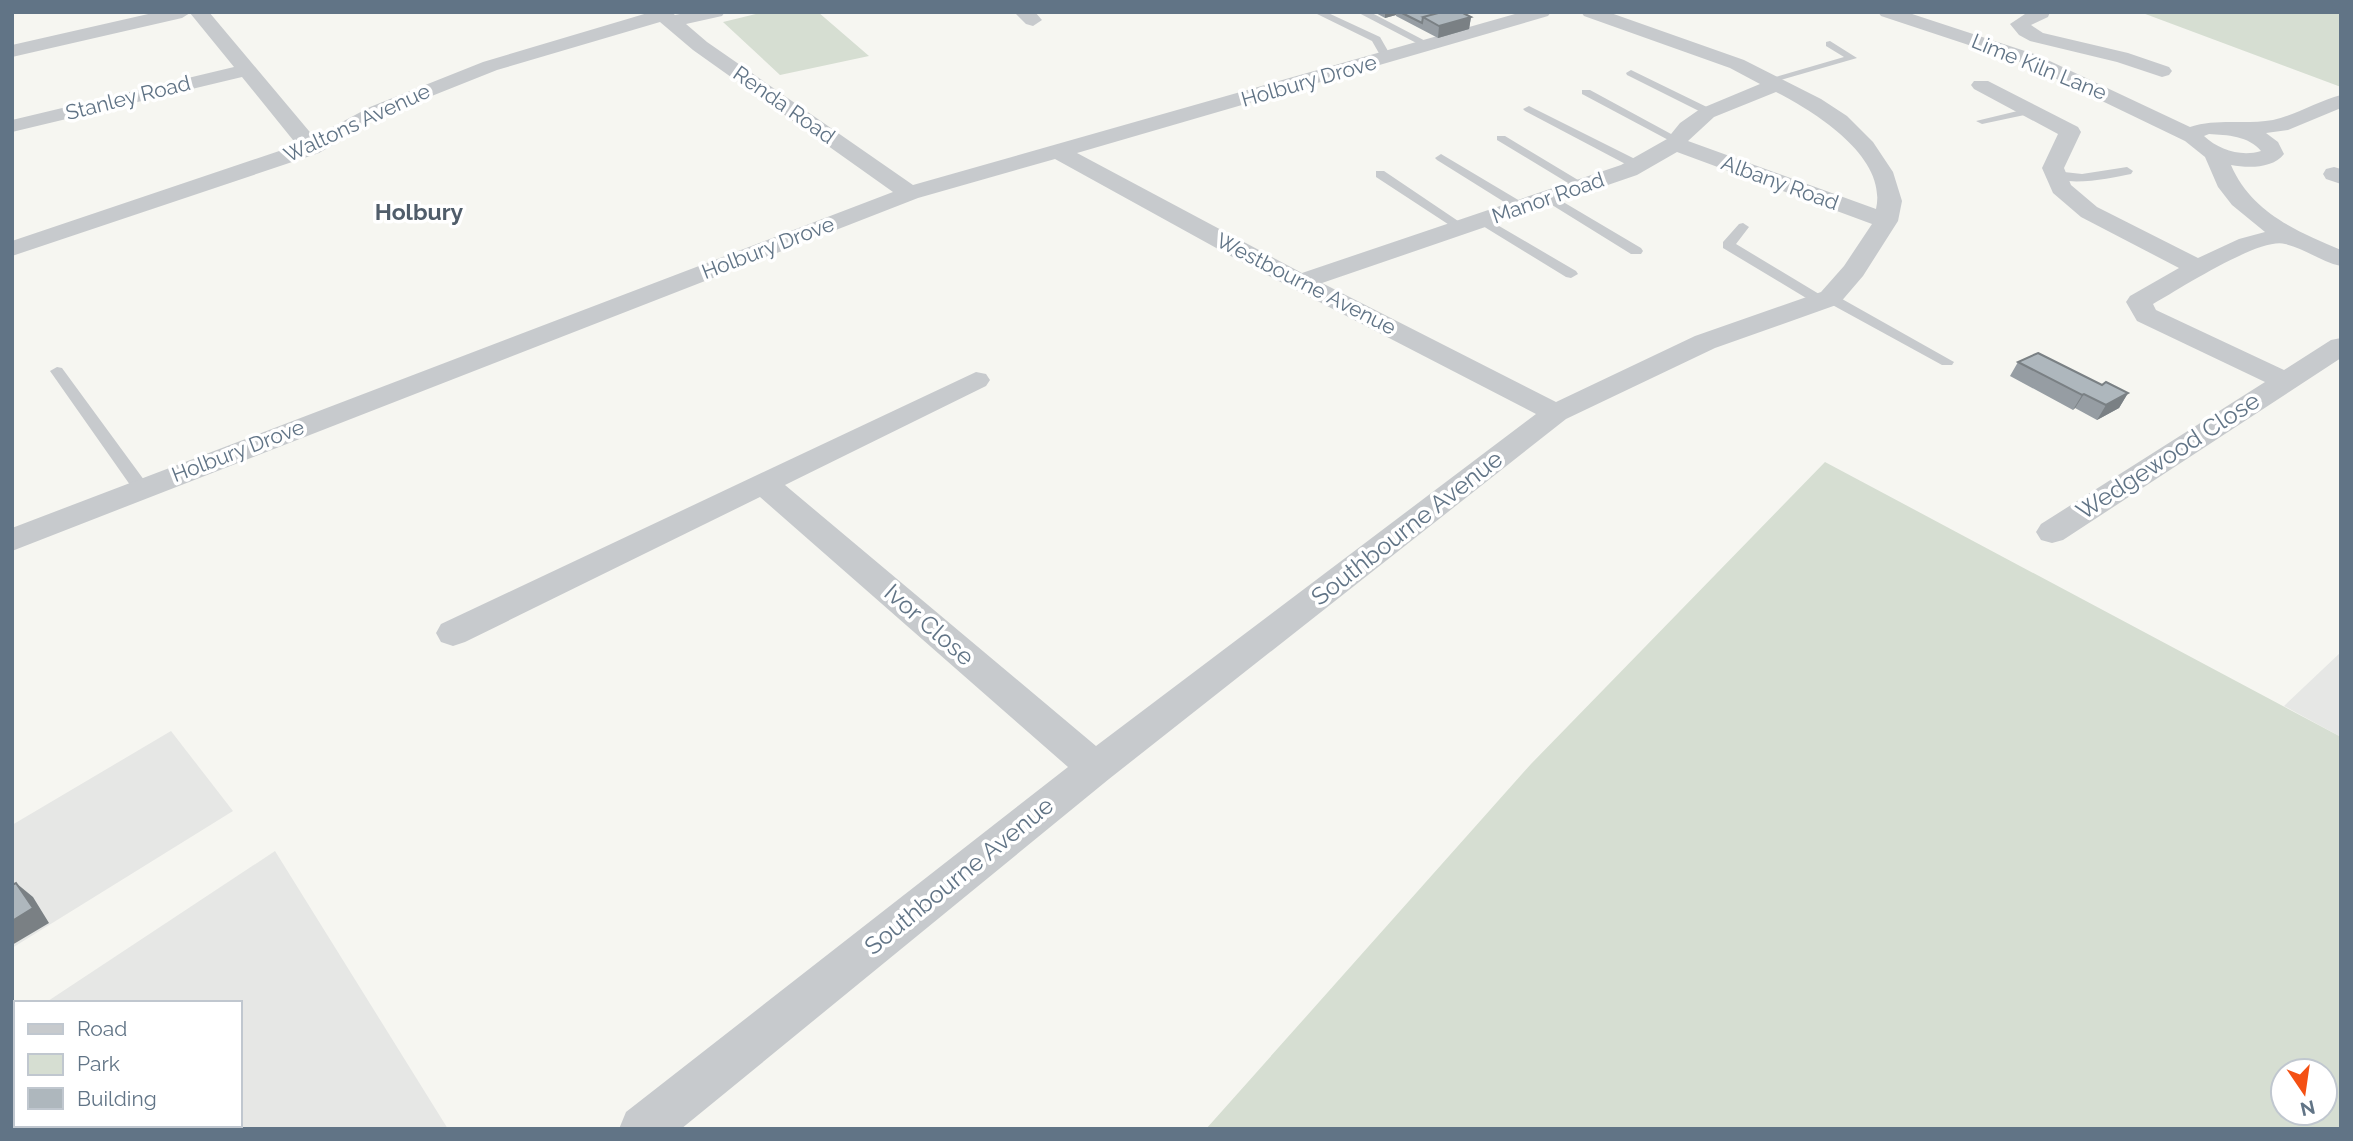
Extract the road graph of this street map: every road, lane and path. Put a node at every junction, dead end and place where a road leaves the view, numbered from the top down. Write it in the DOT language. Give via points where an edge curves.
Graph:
graph roads {
  1 [pos="182,12"];
  2 [pos="199,12"];
  3 [pos="716,12"];
  4 [pos="1318,12"];
  5 [pos="1362,12"];
  6 [pos="1542,12"];
  7 [pos="1590,12"];
  8 [pos="1886,12"];
  9 [pos="2042,13"];
  10 [pos="665,16"];
  11 [pos="1495,18"];
  12 [pos="2039,37"];
  13 [pos="1830,44"];
  14 [pos="1430,46"];
  15 [pos="2000,47"];
  16 [pos="12,51"];
  17 [pos="1392,57"];
  18 [pos="244,70"];
  19 [pos="2162,71"];
  20 [pos="1631,73"];
  21 [pos="1773,82"];
  22 [pos="1981,85"];
  23 [pos="1586,92"];
  24 [pos="2341,101"];
  25 [pos="1529,109"];
  26 [pos="2030,111"];
  27 [pos="1709,112"];
  28 [pos="1982,121"];
  29 [pos="2280,125"];
  30 [pos="12,126"];
  31 [pos="2237,131"];
  32 [pos="2200,132"];
  33 [pos="1501,138"];
  34 [pos="1676,142"];
  35 [pos="2269,145"];
  36 [pos="311,148"];
  37 [pos="1057,151"];
  38 [pos="1441,158"];
  39 [pos="2226,161"];
  40 [pos="1637,165"];
  41 [pos="2127,171"];
  42 [pos="1380,174"];
  43 [pos="2055,175"];
  44 [pos="1582,186"];
  45 [pos="911,193"];
  46 [pos="1548,198"];
  47 [pos="1521,207"];
  48 [pos="1886,221"];
  49 [pos="1471,224"];
  50 [pos="1743,227"];
  51 [pos="2287,235"];
  52 [pos="12,249"];
  53 [pos="1636,251"];
  54 [pos="2341,259"];
  55 [pos="2199,268"];
  56 [pos="1571,274"];
  57 [pos="1303,282"];
  58 [pos="1826,299"];
  59 [pos="2341,346"];
  60 [pos="1947,362"];
  61 [pos="57,371"];
  62 [pos="976,380"];
  63 [pos="2284,381"];
  64 [pos="1556,413"];
  65 [pos="763,483"];
  66 [pos="141,488"];
  67 [pos="2052,532"];
  68 [pos="12,540"];
  69 [pos="453,633"];
  70 [pos="1095,768"];
  71 [pos="643,1129"];
  1 -- 16 [label="street"];
  2 -- 18 [label="street"];
  3 -- 10 [label="street, Waltons Avenue"];
  4 -- 17 [label="lane" via="1376,39"];
  5 -- 14 [label="lane"];
  6 -- 11 [label="street, Holbury Drove"];
  7 -- 21 [label="street" via="1737,64"];
  8 -- 15 [label="street, Lime Kiln Lane"];
  9 -- 12 [label="street" via="2019,24"];
  10 -- 36 [label="street, Waltons Avenue" via="490,66 377,111"];
  10 -- 45 [label="street, Renda Road" via="699,46"];
  11 -- 14 [label="street, Holbury Drove"];
  12 -- 15 [label="street"];
  12 -- 19 [label="street"];
  13 -- 21 [label="lane" via="1852,58"];
  14 -- 17 [label="street, Holbury Drove"];
  15 -- 32 [label="street, Lime Kiln Lane"];
  17 -- 37 [label="street, Holbury Drove"];
  18 -- 30 [label="street, Stanley Road"];
  18 -- 36 [label="street"];
  20 -- 27 [label="lane"];
  21 -- 27 [label="street, Manor Road"];
  21 -- 48 [label="street" via="1814,103 1866,147 1882,172 1890,201"];
  22 -- 26 [label="street"];
  23 -- 34 [label="lane"];
  24 -- 29 [label="street"];
  25 -- 40 [label="lane"];
  26 -- 28 [label="lane"];
  26 -- 43 [label="street" via="2070,132 2053,168"];
  27 -- 34 [label="street, Manor Road"];
  29 -- 31 [label="street"];
  29 -- 35 [label="street"];
  31 -- 32 [label="street"];
  31 -- 35 [label="street"];
  32 -- 39 [label="street" via="2199,144"];
  33 -- 44 [label="lane"];
  34 -- 40 [label="street, Manor Road"];
  34 -- 48 [label="street, Albany Road"];
  35 -- 39 [label="street" via="2273,154 2269,157"];
  36 -- 52 [label="street, Waltons Avenue"];
  37 -- 45 [label="street, Holbury Drove"];
  37 -- 57 [label="street, Westbourne Avenue"];
  38 -- 47 [label="lane"];
  39 -- 51 [label="street" via="2228,185 2241,202"];
  40 -- 44 [label="street, Manor Road"];
  41 -- 43 [label="lane" via="2081,178"];
  42 -- 49 [label="lane"];
  43 -- 55 [label="street" via="2061,188 2089,212"];
  44 -- 46 [label="street, Manor Road"];
  45 -- 66 [label="street, Holbury Drove"];
  46 -- 47 [label="street, Manor Road"];
  46 -- 53 [label="lane"];
  47 -- 49 [label="street, Manor Road"];
  48 -- 58 [label="street, Southbourne Avenue" via="1854,271"];
  49 -- 56 [label="lane"];
  49 -- 57 [label="street, Manor Road"];
  50 -- 58 [label="lane" via="1728,244"];
  51 -- 54 [label="street"];
  51 -- 55 [label="street, Wedgewood Close" via="2266,237"];
  55 -- 63 [label="street, Wedgewood Close" via="2139,302 2141,309"];
  57 -- 64 [label="street, Westbourne Avenue"];
  58 -- 60 [label="lane"];
  58 -- 64 [label="street, Southbourne Avenue" via="1705,342"];
  59 -- 63 [label="street, Wedgewood Close"];
  61 -- 66 [label="lane"];
  62 -- 65 [label="street"];
  63 -- 67 [label="street, Wedgewood Close"];
  64 -- 70 [label="street, Southbourne Avenue"];
  65 -- 69 [label="street"];
  65 -- 70 [label="street, Ivor Close"];
  66 -- 68 [label="street, Holbury Drove"];
  70 -- 71 [label="street, Southbourne Avenue"];
}
